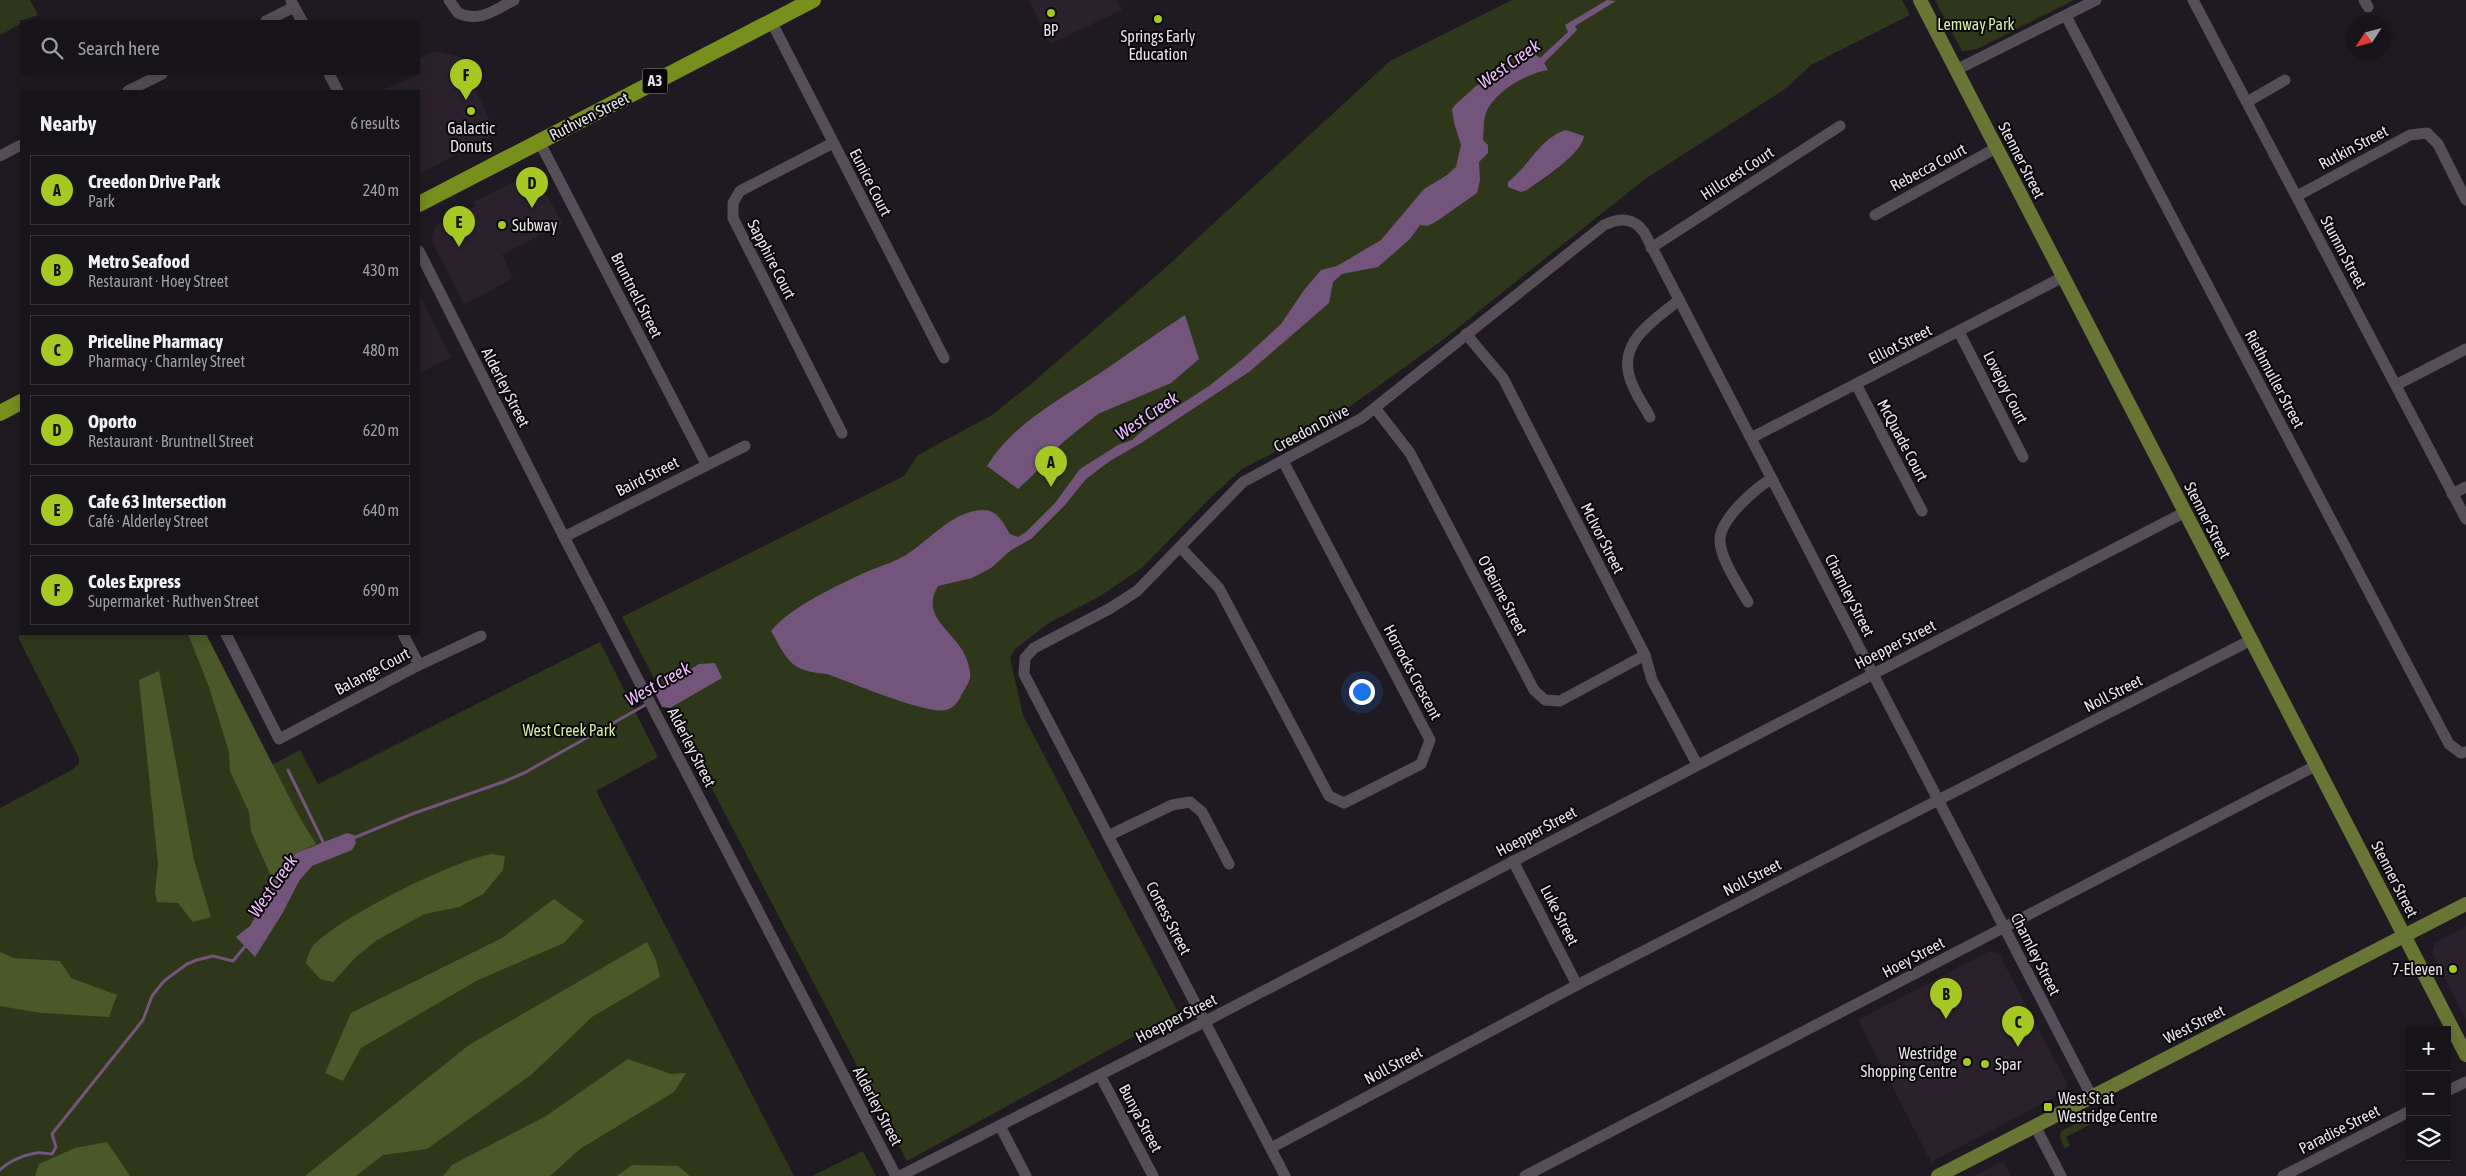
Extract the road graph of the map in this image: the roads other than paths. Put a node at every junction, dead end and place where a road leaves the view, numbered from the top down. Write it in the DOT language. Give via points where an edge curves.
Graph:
graph roads {
  1 [pos="514,0"];
  2 [pos="813,0"];
  3 [pos="1920,0"];
  4 [pos="2096,0"];
  5 [pos="2193,0"];
  6 [pos="293,3"];
  7 [pos="451,3"];
  8 [pos="2066,16"];
  9 [pos="268,20"];
  10 [pos="302,20"];
  11 [pos="771,21"];
  12 [pos="1956,70"];
  13 [pos="160,75"];
  14 [pos="330,75"];
  15 [pos="2285,80"];
  16 [pos="130,90"];
  17 [pos="337,90"];
  18 [pos="2247,102"];
  19 [pos="1840,126"];
  20 [pos="539,142"];
  21 [pos="833,143"];
  22 [pos="20,146"];
  23 [pos="1996,148"];
  24 [pos="0,156"];
  25 [pos="2296,196"];
  26 [pos="2466,200"];
  27 [pos="420,203"];
  28 [pos="1875,215"];
  29 [pos="1629,220"];
  30 [pos="1651,248"];
  31 [pos="420,254"];
  32 [pos="2063,277"];
  33 [pos="1679,300"];
  34 [pos="1959,332"];
  35 [pos="1466,334"];
  36 [pos="2466,349"];
  37 [pos="944,358"];
  38 [pos="1856,384"];
  39 [pos="2396,385"];
  40 [pos="20,403"];
  41 [pos="1375,408"];
  42 [pos="0,413"];
  43 [pos="1650,417"];
  44 [pos="842,433"];
  45 [pos="1751,438"];
  46 [pos="745,446"];
  47 [pos="2023,457"];
  48 [pos="1283,461"];
  49 [pos="706,464"];
  50 [pos="1771,479"];
  51 [pos="2466,487"];
  52 [pos="2452,494"];
  53 [pos="1922,511"];
  54 [pos="2185,512"];
  55 [pos="2466,519"];
  56 [pos="564,537"];
  57 [pos="1181,548"];
  58 [pos="1748,602"];
  59 [pos="227,635"];
  60 [pos="404,635"];
  61 [pos="481,636"];
  62 [pos="2250,640"];
  63 [pos="1645,655"];
  64 [pos="419,665"];
  65 [pos="1024,674"];
  66 [pos="1872,675"];
  67 [pos="2463,752"];
  68 [pos="1697,764"];
  69 [pos="2316,765"];
  70 [pos="1938,801"];
  71 [pos="1108,836"];
  72 [pos="1513,861"];
  73 [pos="1229,864"];
  74 [pos="2466,904"];
  75 [pos="2004,928"];
  76 [pos="2405,936"];
  77 [pos="1577,985"];
  78 [pos="1204,1022"];
  79 [pos="2466,1056"];
  80 [pos="1100,1075"];
  81 [pos="2466,1082"];
  82 [pos="2451,1089"];
  83 [pos="2091,1096"];
  84 [pos="2406,1113"];
  85 [pos="1000,1126"];
  86 [pos="2035,1126"];
  87 [pos="1271,1148"];
  88 [pos="896,1176"];
  89 [pos="900,1176"];
  90 [pos="1026,1176"];
  91 [pos="1153,1176"];
  92 [pos="1285,1176"];
  93 [pos="1525,1176"];
  94 [pos="1938,1176"];
  95 [pos="2061,1176"];
  96 [pos="2283,1176"];
  1 -- 7 [label="street" via="482,16 473,17 458,13"];
  2 -- 11 [label="highway, Ruthven Street / A3"];
  3 -- 12 [label="main road, Stenner Street"];
  4 -- 8 [label="street"];
  5 -- 18 [label="street, Stumm Street"];
  6 -- 9 [label="street"];
  6 -- 10 [label="street"];
  8 -- 12 [label="street"];
  8 -- 67 [label="street, Riethmuller Street" via="2449,744"];
  11 -- 20 [label="highway, Ruthven Street / A3"];
  11 -- 21 [label="street, Eunice Court"];
  12 -- 23 [label="main road, Stenner Street"];
  13 -- 16 [label="street"];
  14 -- 17 [label="street"];
  15 -- 18 [label="street"];
  18 -- 25 [label="street, Stumm Street"];
  19 -- 30 [label="street, Hillcrest Court"];
  20 -- 27 [label="highway, Ruthven Street / A3"];
  20 -- 49 [label="street, Bruntnell Street"];
  21 -- 37 [label="street, Eunice Court"];
  21 -- 44 [label="street, Sapphire Court" via="740,191 733,203 733,218"];
  22 -- 24 [label="street"];
  23 -- 28 [label="street, Rebecca Court"];
  23 -- 32 [label="main road, Stenner Street"];
  25 -- 26 [label="street, Rutkin Street" via="2410,135 2427,133 2438,144"];
  25 -- 39 [label="street, Stumm Street"];
  29 -- 30 [label="street, Charnley Street" via="1639,226"];
  29 -- 35 [label="street, Creedon Drive" via="1616,220 1604,225"];
  30 -- 33 [label="street, Charnley Street"];
  31 -- 56 [label="street, Alderley Street"];
  32 -- 34 [label="street, Elliot Street"];
  32 -- 54 [label="main road, Stenner Street"];
  33 -- 43 [label="street" via="1636,336 1627,353 1629,376"];
  33 -- 45 [label="street, Charnley Street"];
  34 -- 38 [label="street, Elliot Street"];
  34 -- 47 [label="street, Lovejoy Court"];
  35 -- 41 [label="street, Creedon Drive"];
  35 -- 63 [label="street, McIvor Street" via="1503,378"];
  36 -- 39 [label="street"];
  38 -- 45 [label="street, Elliot Street"];
  38 -- 53 [label="street, McQuade Court"];
  39 -- 52 [label="street, Stumm Street"];
  40 -- 42 [label="highway"];
  41 -- 48 [label="street, Creedon Drive"];
  41 -- 63 [label="street, O'Beirne Street" via="1410,453 1534,690 1545,700 1560,701"];
  45 -- 50 [label="street, Charnley Street"];
  46 -- 49 [label="street, Baird Street"];
  48 -- 57 [label="street, Creedon Drive" via="1243,482"];
  48 -- 57 [label="street, Horrocks Crescent" via="1430,740 1421,764 1344,803 1329,796 1219,588"];
  49 -- 56 [label="street, Baird Street"];
  50 -- 58 [label="street" via="1746,498 1724,526 1720,538 1722,552"];
  50 -- 66 [label="street, Charnley Street"];
  51 -- 52 [label="street"];
  52 -- 55 [label="street, Stumm Street"];
  54 -- 62 [label="main road, Stenner Street"];
  54 -- 66 [label="street, Hoepper Street"];
  56 -- 88 [label="street, Alderley Street"];
  57 -- 65 [label="street, Creedon Drive" via="1137,591 1034,648 1025,658"];
  59 -- 64 [label="street, Balange Court" via="279,739"];
  60 -- 64 [label="street"];
  61 -- 64 [label="street, Balange Court"];
  62 -- 69 [label="main road, Stenner Street"];
  62 -- 70 [label="street, Noll Street"];
  63 -- 68 [label="street, McIvor Street" via="1652,680"];
  65 -- 71 [label="street, Cortess Street"];
  66 -- 68 [label="street, Hoepper Street"];
  66 -- 70 [label="street, Charnley Street"];
  68 -- 72 [label="street, Hoepper Street"];
  69 -- 75 [label="street, Hoey Street"];
  69 -- 76 [label="main road, Stenner Street"];
  70 -- 75 [label="street, Charnley Street"];
  70 -- 77 [label="street, Noll Street"];
  71 -- 73 [label="street" via="1172,805 1190,802 1202,812"];
  71 -- 78 [label="street, Cortess Street"];
  72 -- 77 [label="street, Luke Street"];
  72 -- 78 [label="street, Hoepper Street"];
  74 -- 76 [label="main road, West Street"];
  75 -- 83 [label="street, Charnley Street"];
  75 -- 93 [label="street, Hoey Street"];
  76 -- 79 [label="main road, Stenner Street"];
  76 -- 83 [label="main road, West Street"];
  77 -- 87 [label="street, Noll Street"];
  78 -- 80 [label="street, Hoepper Street"];
  78 -- 87 [label="street, Cortess Street"];
  80 -- 85 [label="street, Hoepper Street"];
  80 -- 91 [label="street, Bunya Street"];
  81 -- 82 [label="street"];
  83 -- 86 [label="main road, West Street"];
  84 -- 96 [label="street, Paradise Street"];
  85 -- 89 [label="street, Hoepper Street"];
  85 -- 90 [label="street"];
  86 -- 94 [label="main road, West Street"];
  86 -- 95 [label="street"];
  87 -- 92 [label="street, Cortess Street"];
}
